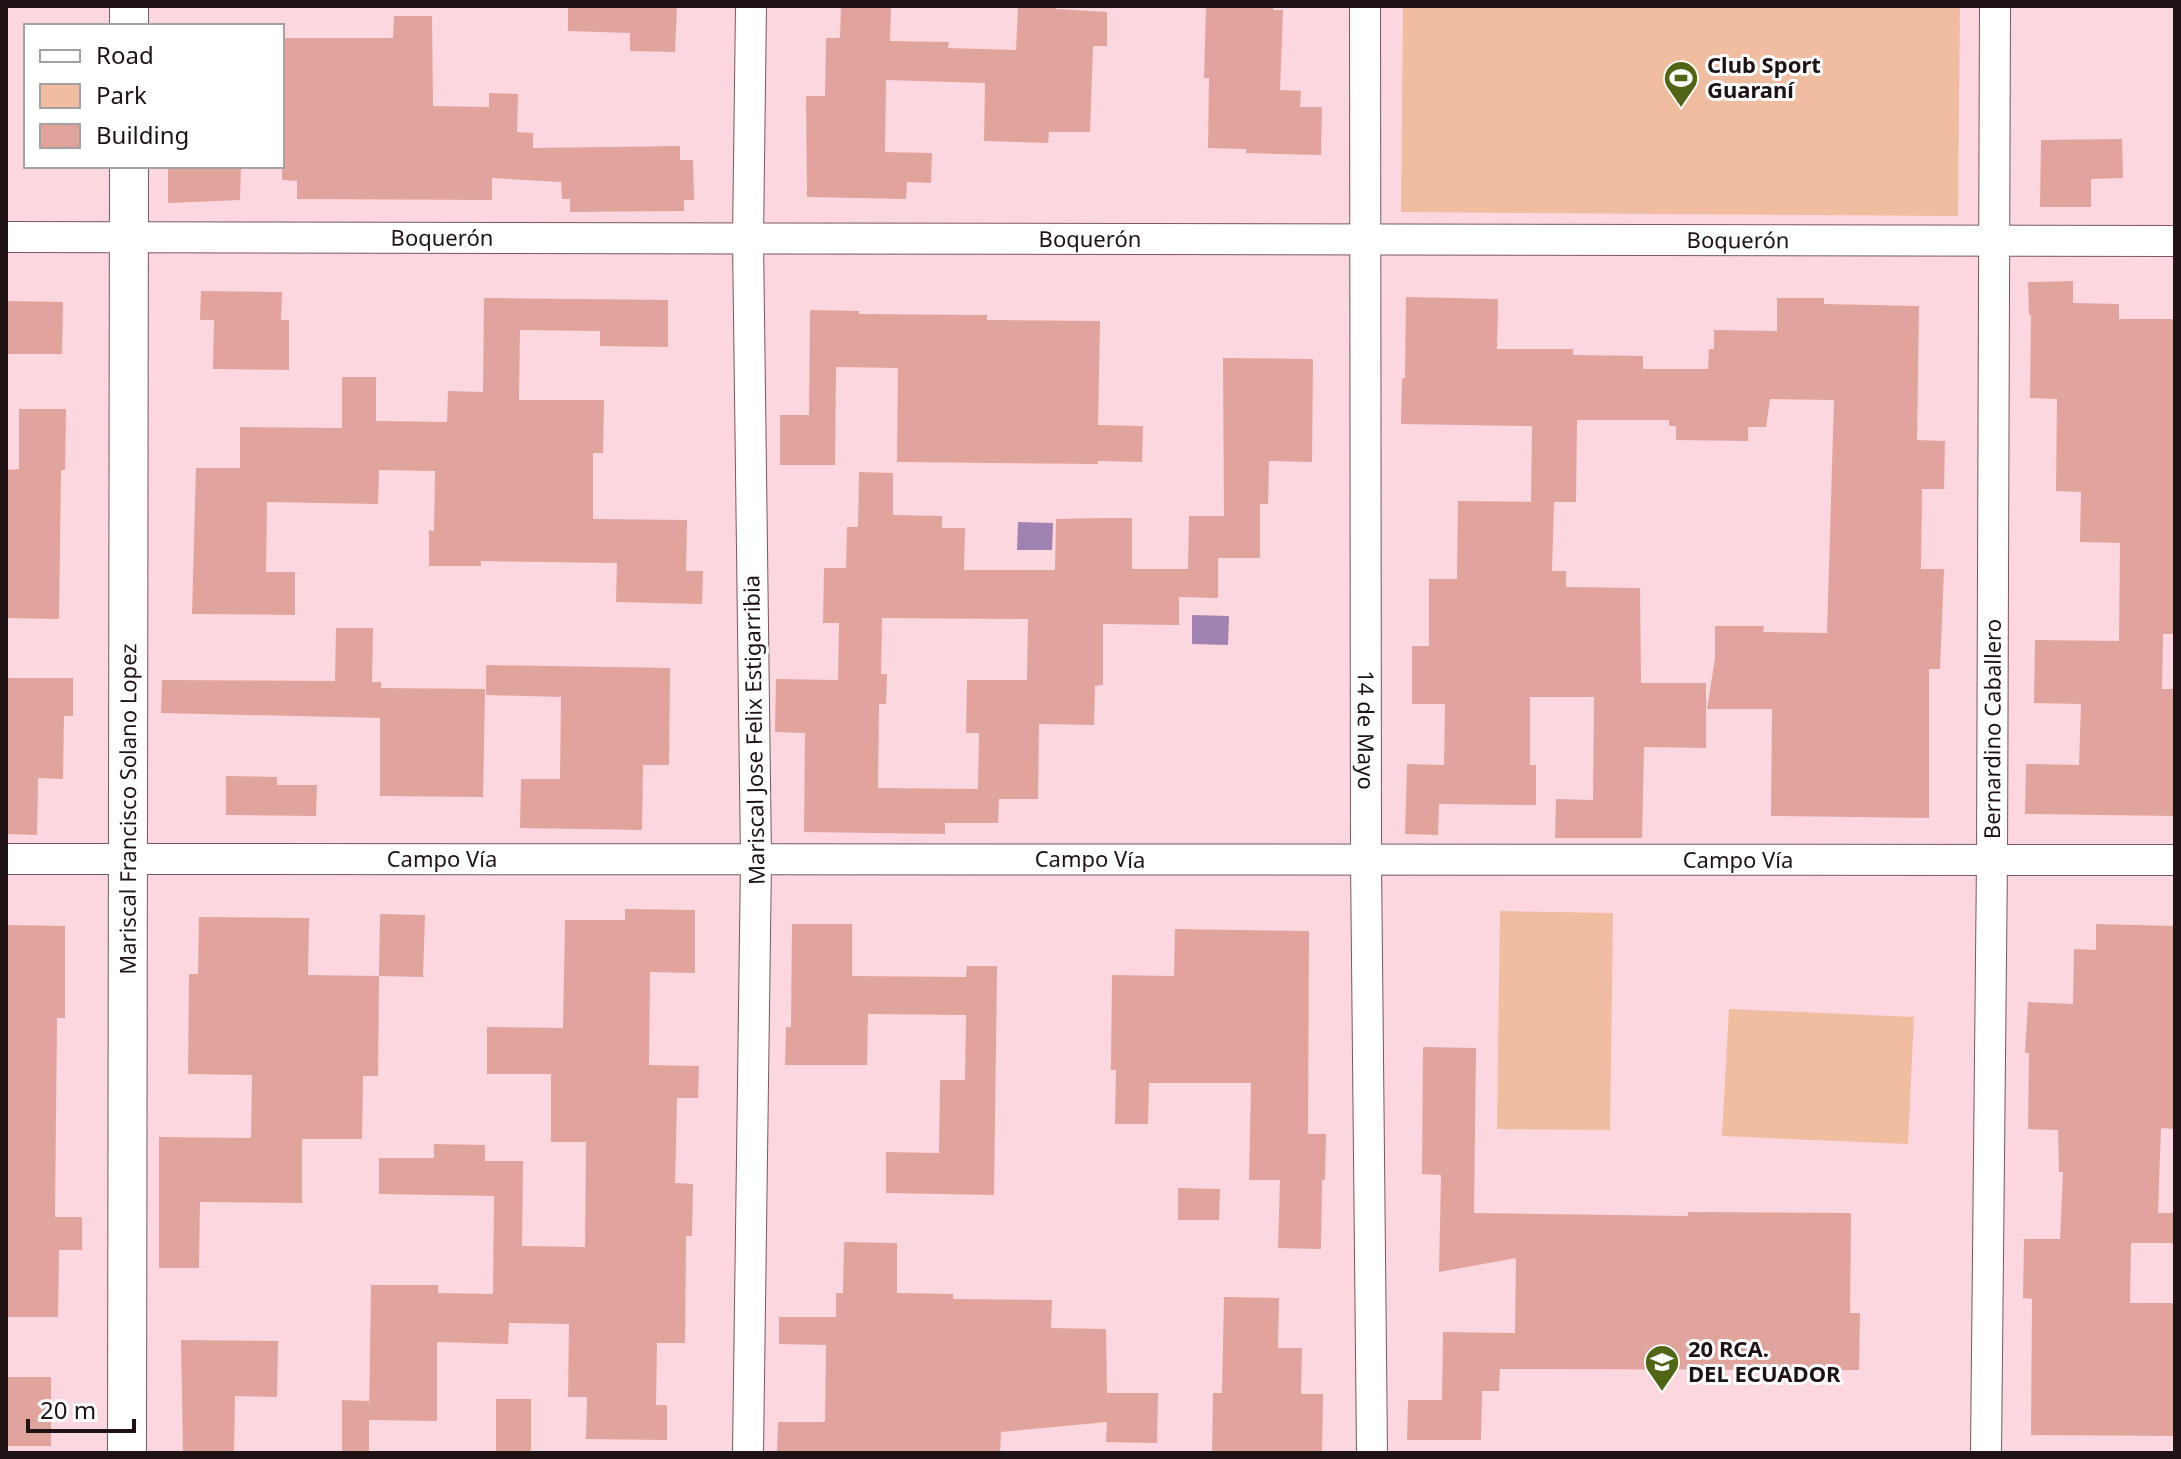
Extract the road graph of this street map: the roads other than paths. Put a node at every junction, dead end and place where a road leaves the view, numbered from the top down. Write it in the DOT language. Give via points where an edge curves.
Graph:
graph roads {
  1 [pos="751,6"];
  2 [pos="1365,6"];
  3 [pos="1995,6"];
  4 [pos="129,168"];
  5 [pos="6,237"];
  6 [pos="129,238"];
  7 [pos="748,239"];
  8 [pos="1366,240"];
  9 [pos="1996,241"];
  10 [pos="2175,241"];
  11 [pos="6,859"];
  12 [pos="128,860"];
  13 [pos="756,860"];
  14 [pos="1366,860"];
  15 [pos="1992,860"];
  16 [pos="2175,860"];
  17 [pos="127,1453"];
  18 [pos="748,1453"];
  19 [pos="1372,1453"];
  20 [pos="1986,1453"];
  1 -- 7 [label="street, Mariscal Jose Felix Estigarribia"];
  2 -- 8 [label="street, 14 de Mayo"];
  3 -- 9 [label="street, Bernardino Caballero"];
  4 -- 6 [label="street, Mariscal Francisco Solano Lopez"];
  5 -- 6 [label="street, Boquerón"];
  6 -- 7 [label="street, Boquerón"];
  6 -- 12 [label="street, Mariscal Francisco Solano Lopez"];
  7 -- 8 [label="street, Boquerón"];
  7 -- 13 [label="street, Mariscal Jose Felix Estigarribia"];
  8 -- 9 [label="street, Boquerón"];
  8 -- 14 [label="street, 14 de Mayo"];
  9 -- 10 [label="street, Boquerón"];
  9 -- 15 [label="street, Bernardino Caballero"];
  11 -- 12 [label="street, Campo Vía"];
  12 -- 13 [label="street, Campo Vía"];
  12 -- 17 [label="street, Mariscal Francisco Solano Lopez"];
  13 -- 14 [label="street, Campo Vía"];
  13 -- 18 [label="street, Mariscal Jose Felix Estigarribia"];
  14 -- 15 [label="street, Campo Vía"];
  14 -- 19 [label="street, 14 de Mayo"];
  15 -- 16 [label="street, Campo Vía"];
  15 -- 20 [label="street, Bernardino Caballero"];
}
